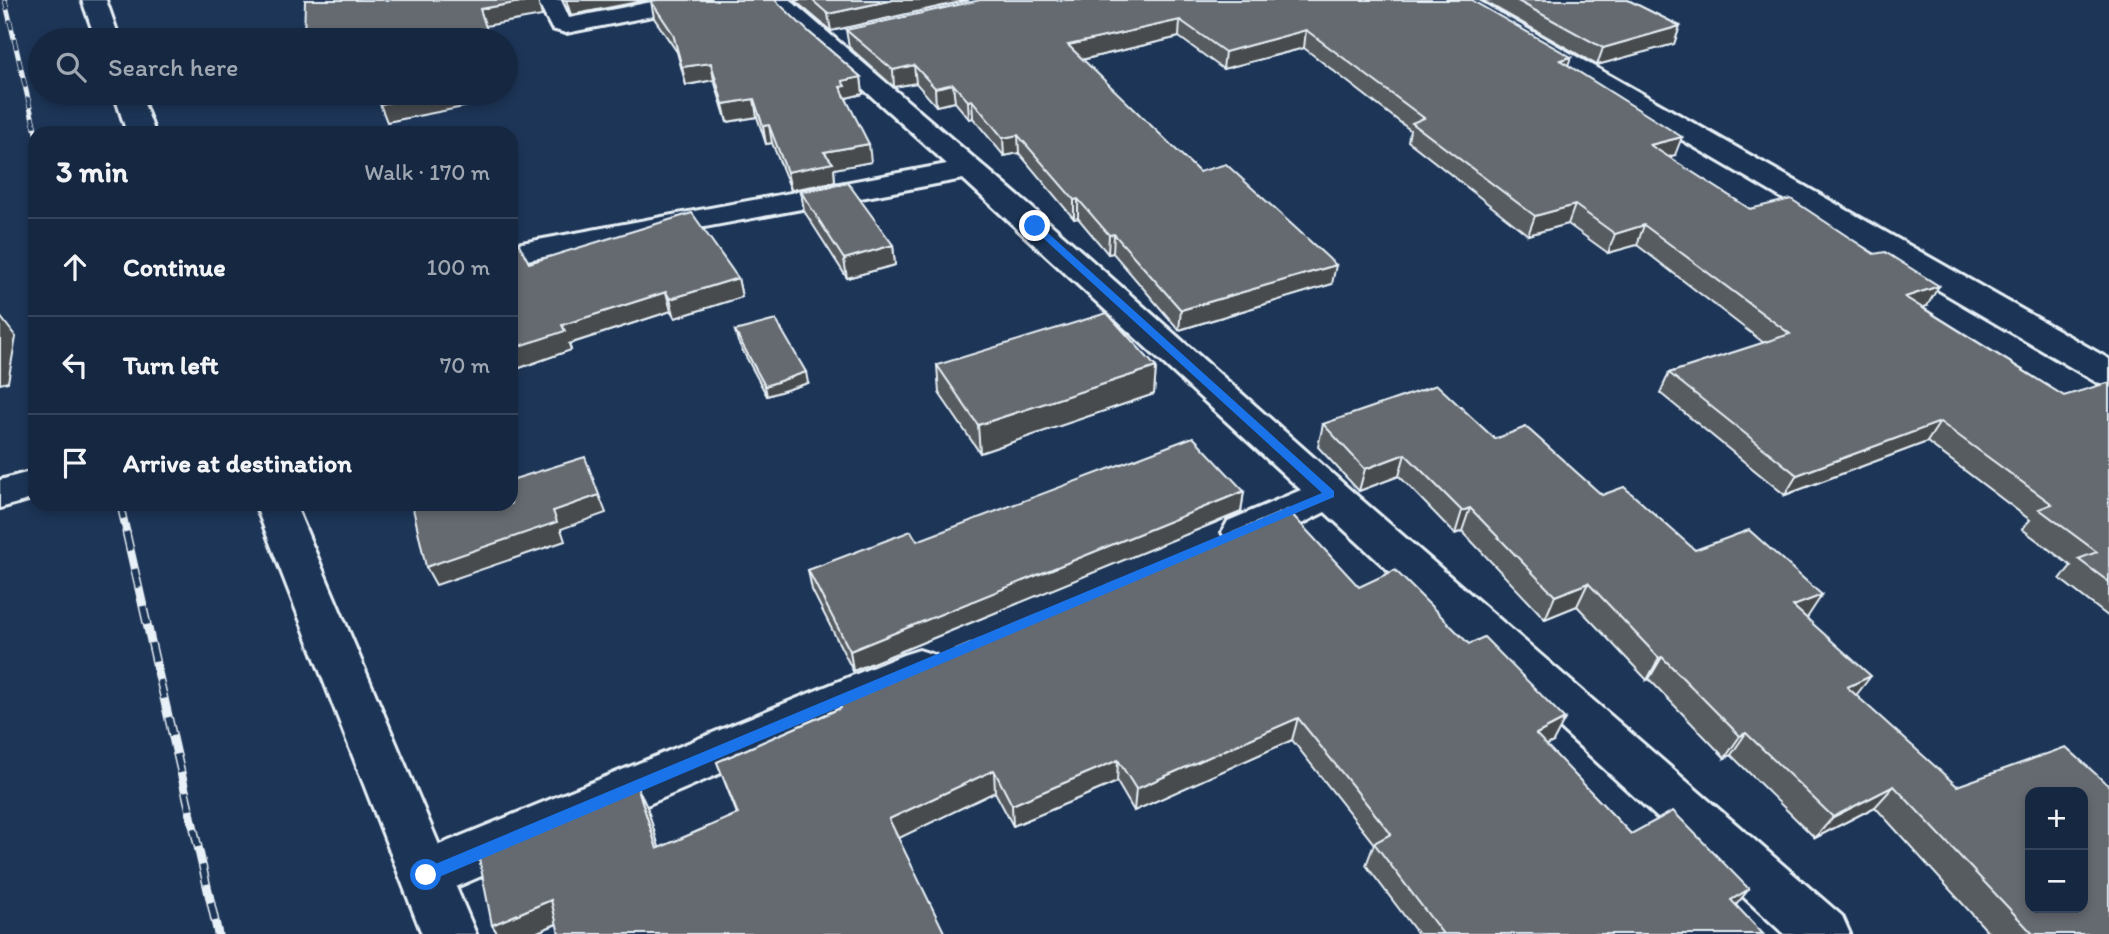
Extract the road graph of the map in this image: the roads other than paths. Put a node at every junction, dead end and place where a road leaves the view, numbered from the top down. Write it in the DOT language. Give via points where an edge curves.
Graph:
graph roads {
  1 [pos="94,0"];
  2 [pos="549,0"];
  3 [pos="698,0"];
  4 [pos="776,0"];
  5 [pos="1460,0"];
  6 [pos="104,28"];
  7 [pos="131,105"];
  8 [pos="139,126"];
  9 [pos="968,169"];
  10 [pos="518,253"];
  11 [pos="2109,374"];
  12 [pos="1330,494"];
  13 [pos="278,511"];
  14 [pos="1203,548"];
  15 [pos="961,650"];
  16 [pos="426,875"];
  17 [pos="449,934"];
  18 [pos="1823,934"];
  1 -- 6 [label="street"];
  2 -- 3 [label="street" via="560,24 566,26"];
  4 -- 9 [label="street" via="836,40"];
  5 -- 11 [label="street"];
  7 -- 8 [label="street"];
  9 -- 10 [label="street"];
  9 -- 12 [label="street"];
  12 -- 14 [label="street"];
  12 -- 18 [label="street"];
  13 -- 16 [label="street"];
  15 -- 16 [label="street"];
  16 -- 17 [label="street"];
}
